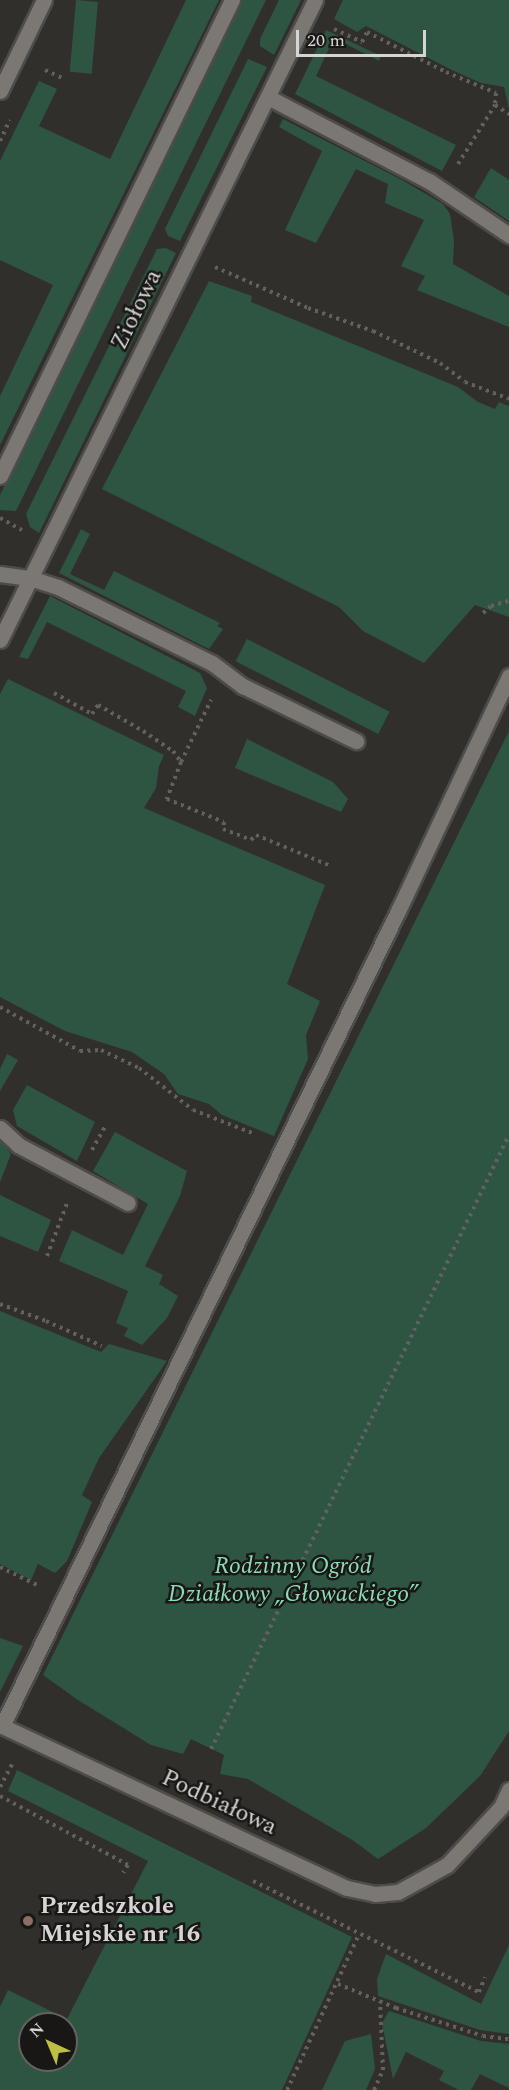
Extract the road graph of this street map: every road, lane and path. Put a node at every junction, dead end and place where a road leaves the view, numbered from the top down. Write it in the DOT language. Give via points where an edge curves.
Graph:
graph roads {
  1 [pos="44,0"];
  2 [pos="232,0"];
  3 [pos="315,0"];
  4 [pos="330,27"];
  5 [pos="36,66"];
  6 [pos="62,78"];
  7 [pos="0,91"];
  8 [pos="268,97"];
  9 [pos="495,105"];
  10 [pos="509,114"];
  11 [pos="442,190"];
  12 [pos="509,235"];
  13 [pos="190,255"];
  14 [pos="509,399"];
  15 [pos="0,476"];
  16 [pos="0,573"];
  17 [pos="30,578"];
  18 [pos="509,601"];
  19 [pos="483,613"];
  20 [pos="0,640"];
  21 [pos="225,672"];
  22 [pos="509,676"];
  23 [pos="54,693"];
  24 [pos="356,741"];
  25 [pos="181,762"];
  26 [pos="331,866"];
  27 [pos="0,1007"];
  28 [pos="0,1128"];
  29 [pos="509,1135"];
  30 [pos="283,1147"];
  31 [pos="78,1176"];
  32 [pos="128,1203"];
  33 [pos="47,1256"];
  34 [pos="0,1304"];
  35 [pos="102,1346"];
  36 [pos="0,1567"];
  37 [pos="64,1598"];
  38 [pos="1,1725"];
  39 [pos="211,1749"];
  40 [pos="14,1761"];
  41 [pos="0,1787"];
  42 [pos="509,1790"];
  43 [pos="0,1796"];
  44 [pos="123,1873"];
  45 [pos="359,1934"];
  46 [pos="338,1984"];
  47 [pos="380,2002"];
  48 [pos="509,2039"];
  49 [pos="287,2090"];
  50 [pos="374,2090"];
  1 -- 7 [label="street"];
  2 -- 15 [label="street, Ziołowa"];
  3 -- 8 [label="street, Ziołowa"];
  4 -- 9 [label="path" via="362,42 367,32 496,93"];
  5 -- 6 [label="path"];
  8 -- 11 [label="street"];
  8 -- 13 [label="street, Ziołowa"];
  9 -- 10 [label="path"];
  9 -- 11 [label="path"];
  11 -- 12 [label="street"];
  13 -- 14 [label="path" via="308,308 373,331 440,363 465,382"];
  13 -- 17 [label="street, Ziołowa"];
  16 -- 17 [label="street"];
  17 -- 20 [label="street, Ziołowa"];
  17 -- 21 [label="street" via="57,587"];
  18 -- 19 [label="path" via="491,606"];
  21 -- 24 [label="street" via="243,686"];
  21 -- 25 [label="path"];
  22 -- 30 [label="street"];
  23 -- 25 [label="path" via="92,714 98,705 173,751"];
  25 -- 26 [label="path" via="166,799 224,822 223,829 251,840 256,835"];
  27 -- 30 [label="path" via="80,1052 101,1050 139,1068 193,1110"];
  28 -- 31 [label="street" via="18,1145"];
  29 -- 39 [label="path"];
  30 -- 37 [label="street"];
  31 -- 32 [label="street"];
  31 -- 33 [label="path"];
  34 -- 35 [label="path"];
  36 -- 37 [label="path"];
  37 -- 38 [label="street"];
  38 -- 42 [label="street, Podbiałowa" via="347,1888 375,1894 398,1892 447,1865 501,1807"];
  40 -- 41 [label="path"];
  43 -- 44 [label="path" via="128,1865"];
  45 -- 46 [label="path"];
  46 -- 47 [label="path"];
  46 -- 49 [label="path"];
  47 -- 48 [label="path" via="483,2036"];
  47 -- 50 [label="path" via="383,2070"];
}
